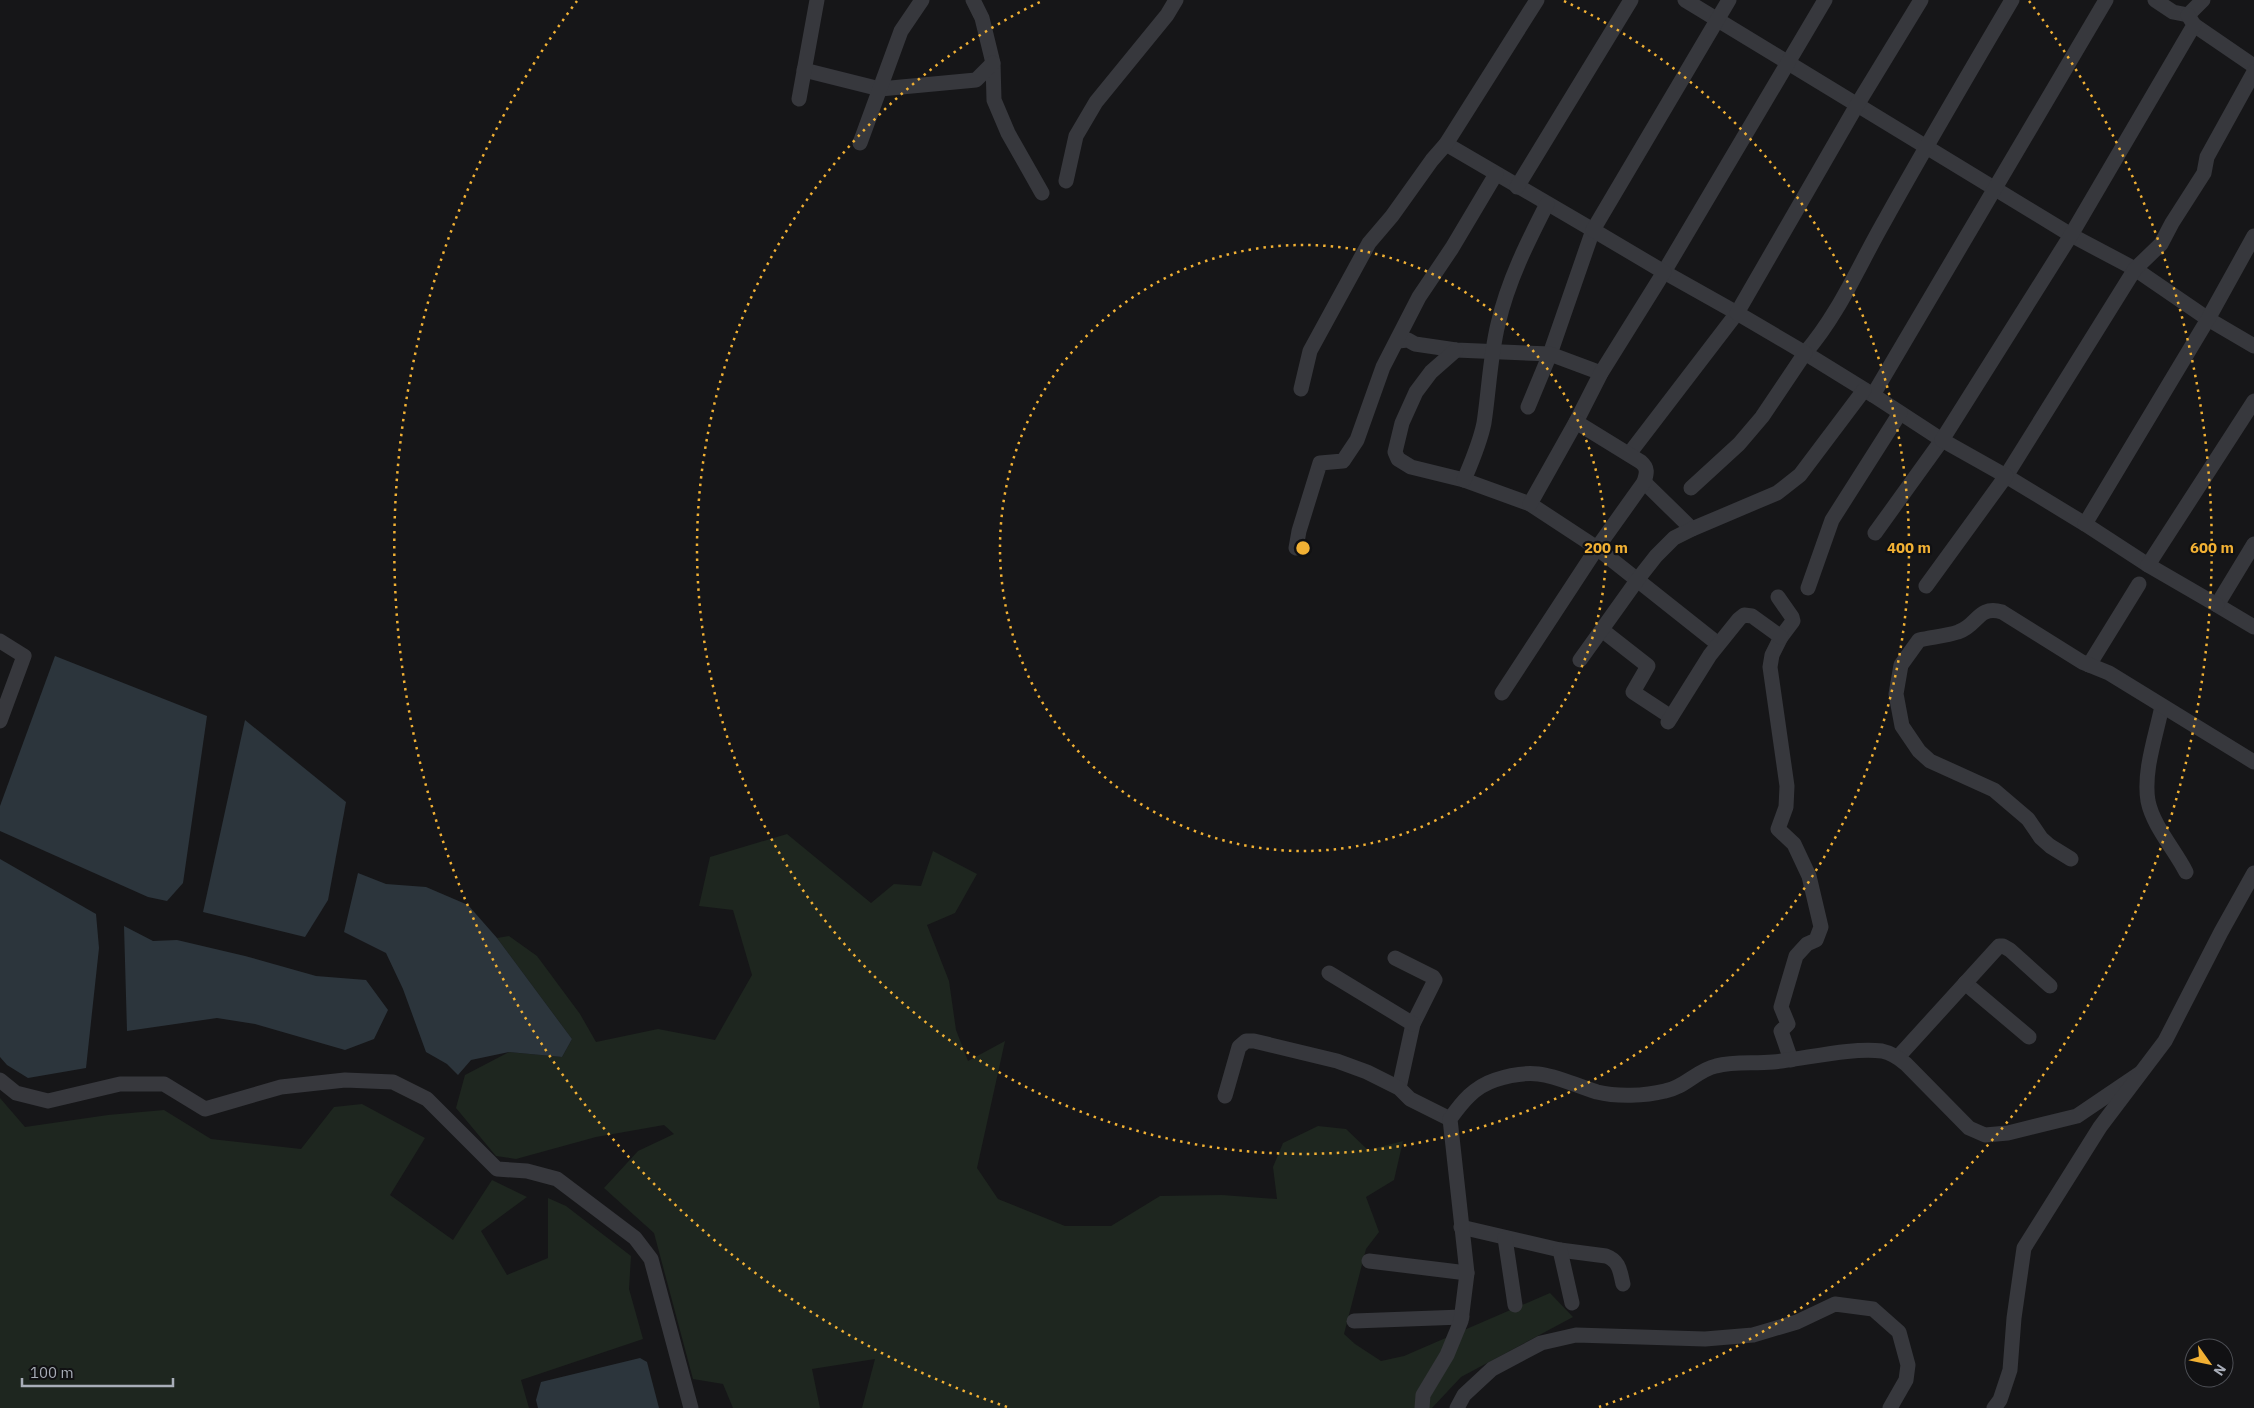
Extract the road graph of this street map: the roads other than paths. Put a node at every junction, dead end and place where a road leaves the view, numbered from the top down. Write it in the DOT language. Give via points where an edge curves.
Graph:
graph roads {
  1 [pos="817,0"];
  2 [pos="922,0"];
  3 [pos="973,0"];
  4 [pos="1176,0"];
  5 [pos="1537,0"];
  6 [pos="1631,0"];
  7 [pos="1685,0"];
  8 [pos="1729,0"];
  9 [pos="1825,0"];
  10 [pos="1921,0"];
  11 [pos="2012,0"];
  12 [pos="2106,0"];
  13 [pos="2155,0"];
  14 [pos="2203,0"];
  15 [pos="1717,20"];
  16 [pos="2191,20"];
  17 [pos="1787,61"];
  18 [pos="993,63"];
  19 [pos="2254,66"];
  20 [pos="804,70"];
  21 [pos="2254,72"];
  22 [pos="880,89"];
  23 [pos="799,99"];
  24 [pos="1857,105"];
  25 [pos="860,143"];
  26 [pos="1446,144"];
  27 [pos="1926,147"];
  28 [pos="1496,174"];
  29 [pos="1066,182"];
  30 [pos="1517,187"];
  31 [pos="1993,188"];
  32 [pos="1042,193"];
  33 [pos="1547,204"];
  34 [pos="1594,230"];
  35 [pos="2071,235"];
  36 [pos="2254,236"];
  37 [pos="2135,269"];
  38 [pos="1664,272"];
  39 [pos="1736,313"];
  40 [pos="2208,319"];
  41 [pos="1398,341"];
  42 [pos="2254,346"];
  43 [pos="1456,350"];
  44 [pos="1492,350"];
  45 [pos="1805,353"];
  46 [pos="1550,354"];
  47 [pos="1601,373"];
  48 [pos="1302,389"];
  49 [pos="1869,392"];
  50 [pos="2254,401"];
  51 [pos="1528,407"];
  52 [pos="1900,413"];
  53 [pos="1576,422"];
  54 [pos="1942,440"];
  55 [pos="1629,454"];
  56 [pos="2006,476"];
  57 [pos="1464,480"];
  58 [pos="1644,482"];
  59 [pos="1691,488"];
  60 [pos="1530,504"];
  61 [pos="2085,524"];
  62 [pos="1692,528"];
  63 [pos="1875,533"];
  64 [pos="2254,544"];
  65 [pos="1296,548"];
  66 [pos="1597,548"];
  67 [pos="2148,565"];
  68 [pos="1638,579"];
  69 [pos="2139,584"];
  70 [pos="1926,586"];
  71 [pos="1808,588"];
  72 [pos="1778,597"];
  73 [pos="2216,605"];
  74 [pos="2254,627"];
  75 [pos="1602,630"];
  76 [pos="1781,636"];
  77 [pos="0,641"];
  78 [pos="1718,644"];
  79 [pos="1580,660"];
  80 [pos="2088,665"];
  81 [pos="1502,693"];
  82 [pos="2162,706"];
  83 [pos="0,721"];
  84 [pos="2254,762"];
  85 [pos="2071,859"];
  86 [pos="2186,872"];
  87 [pos="2254,873"];
  88 [pos="1395,958"];
  89 [pos="1330,973"];
  90 [pos="1965,983"];
  91 [pos="2050,986"];
  92 [pos="1413,1024"];
  93 [pos="2029,1037"];
  94 [pos="1898,1057"];
  95 [pos="1791,1060"];
  96 [pos="2139,1074"];
  97 [pos="0,1080"];
  98 [pos="1399,1088"];
  99 [pos="1225,1096"];
  100 [pos="1450,1120"];
  101 [pos="1461,1227"];
  102 [pos="1505,1238"];
  103 [pos="1560,1250"];
  104 [pos="1369,1261"];
  105 [pos="1467,1272"];
  106 [pos="1623,1284"];
  107 [pos="1572,1303"];
  108 [pos="1515,1305"];
  109 [pos="1462,1317"];
  110 [pos="1354,1321"];
  111 [pos="692,1408"];
  112 [pos="1422,1408"];
  113 [pos="1457,1408"];
  114 [pos="1890,1408"];
  115 [pos="1994,1408"];
  1 -- 20 [label="street"];
  2 -- 22 [label="street" via="901,30"];
  3 -- 18 [label="street" via="982,18"];
  4 -- 29 [label="street" via="1096,102 1076,136"];
  5 -- 26 [label="street"];
  6 -- 30 [label="street"];
  7 -- 15 [label="street"];
  8 -- 15 [label="street"];
  9 -- 17 [label="street"];
  10 -- 24 [label="street"];
  11 -- 27 [label="street"];
  12 -- 31 [label="street"];
  13 -- 16 [label="street"];
  14 -- 16 [label="street"];
  15 -- 17 [label="street"];
  15 -- 34 [label="street"];
  16 -- 19 [label="street"];
  16 -- 35 [label="street"];
  17 -- 24 [label="street"];
  17 -- 38 [label="street"];
  18 -- 22 [label="street" via="976,80"];
  18 -- 32 [label="street" via="994,100 1008,133"];
  20 -- 22 [label="street"];
  20 -- 23 [label="street"];
  21 -- 37 [label="street" via="2207,157 2204,173 2161,244"];
  22 -- 25 [label="street"];
  24 -- 27 [label="street"];
  24 -- 39 [label="street"];
  26 -- 28 [label="street"];
  26 -- 48 [label="street" via="1369,243 1310,351"];
  27 -- 31 [label="street"];
  27 -- 45 [label="street" via="1836,310"];
  28 -- 30 [label="street"];
  28 -- 41 [label="street" via="1419,297"];
  30 -- 33 [label="street"];
  31 -- 35 [label="street"];
  31 -- 49 [label="street"];
  33 -- 34 [label="street"];
  33 -- 44 [label="street" via="1508,288"];
  34 -- 38 [label="street"];
  34 -- 46 [label="street"];
  35 -- 37 [label="street"];
  35 -- 54 [label="street"];
  36 -- 40 [label="street"];
  37 -- 40 [label="street"];
  37 -- 56 [label="street"];
  38 -- 39 [label="street"];
  38 -- 47 [label="street"];
  39 -- 45 [label="street"];
  39 -- 55 [label="street"];
  40 -- 42 [label="street"];
  40 -- 61 [label="street"];
  41 -- 43 [label="street" via="1408,340"];
  41 -- 65 [label="street" via="1383,367 1357,440 1343,461 1320,463"];
  43 -- 44 [label="street"];
  43 -- 57 [label="street" via="1431,372 1416,392 1402,423 1395,452 1403,463 1411,467"];
  44 -- 46 [label="street"];
  44 -- 57 [label="street" via="1483,423"];
  45 -- 49 [label="street"];
  45 -- 59 [label="street" via="1762,417 1739,444"];
  46 -- 47 [label="street"];
  46 -- 51 [label="street"];
  47 -- 53 [label="street"];
  49 -- 52 [label="street"];
  49 -- 62 [label="street" via="1800,475 1777,493"];
  50 -- 67 [label="street"];
  52 -- 54 [label="street"];
  52 -- 71 [label="street" via="1832,520"];
  53 -- 55 [label="street"];
  53 -- 60 [label="street"];
  54 -- 56 [label="street"];
  54 -- 63 [label="street"];
  55 -- 58 [label="street" via="1646,466 1648,473"];
  56 -- 61 [label="street"];
  56 -- 70 [label="street"];
  57 -- 60 [label="street"];
  58 -- 62 [label="street"];
  58 -- 66 [label="street"];
  60 -- 66 [label="street"];
  61 -- 67 [label="street"];
  62 -- 68 [label="street" via="1674,538"];
  64 -- 73 [label="street"];
  66 -- 68 [label="street"];
  66 -- 81 [label="street"];
  67 -- 73 [label="street"];
  68 -- 75 [label="street"];
  68 -- 78 [label="street"];
  69 -- 80 [label="street"];
  72 -- 76 [label="street" via="1793,622"];
  73 -- 74 [label="street"];
  75 -- 78 [label="street" via="1648,666 1633,692 1669,719"];
  75 -- 79 [label="street"];
  76 -- 78 [label="street" via="1752,616 1744,615"];
  76 -- 95 [label="street" via="1770,667 1787,786 1786,807 1778,830 1794,844 1809,876 1821,927 1816,940 1796,956 1781,1007 1788,1024 1781,1031"];
  77 -- 83 [label="street" via="24,656"];
  80 -- 82 [label="street" via="2109,673"];
  80 -- 85 [label="street" via="2002,612 1992,610 1984,612 1960,632 1919,640 1901,665 1896,694 1902,726 1919,752 1930,761 1994,790 2028,819 2041,838"];
  82 -- 84 [label="street"];
  82 -- 86 [label="street" via="2148,776 2148,802"];
  87 -- 96 [label="street" via="2165,1041"];
  88 -- 92 [label="street" via="1436,980"];
  89 -- 92 [label="street"];
  90 -- 91 [label="street" via="1999,946 2003,946"];
  90 -- 93 [label="street"];
  90 -- 94 [label="street"];
  92 -- 98 [label="street"];
  94 -- 95 [label="street" via="1883,1051"];
  94 -- 96 [label="street" via="1969,1128 1985,1135 2008,1133 2077,1116"];
  95 -- 100 [label="street" via="1716,1066 1667,1091 1647,1094 1599,1092 1538,1072 1494,1080 1474,1090 1461,1102"];
  96 -- 115 [label="street" via="2100,1126 2024,1248 2010,1370"];
  97 -- 111 [label="street" via="16,1093 48,1101 120,1084 164,1084 205,1109 281,1087 345,1080 393,1082 427,1099 497,1169 527,1171 557,1179 635,1238 650,1259"];
  98 -- 99 [label="street" via="1337,1061 1246,1040 1239,1047"];
  98 -- 100 [label="street" via="1410,1099"];
  100 -- 101 [label="street"];
  101 -- 102 [label="street"];
  101 -- 105 [label="street"];
  102 -- 103 [label="street"];
  102 -- 108 [label="street"];
  103 -- 106 [label="street" via="1613,1259 1619,1266"];
  103 -- 107 [label="street"];
  104 -- 105 [label="street"];
  105 -- 109 [label="street"];
  109 -- 110 [label="street"];
  109 -- 112 [label="street" via="1446,1355 1423,1395"];
  113 -- 114 [label="street" via="1464,1395 1492,1369 1541,1343 1576,1336 1704,1339 1754,1335 1797,1322 1835,1304 1873,1309 1899,1332 1908,1366 1906,1380"];
}
